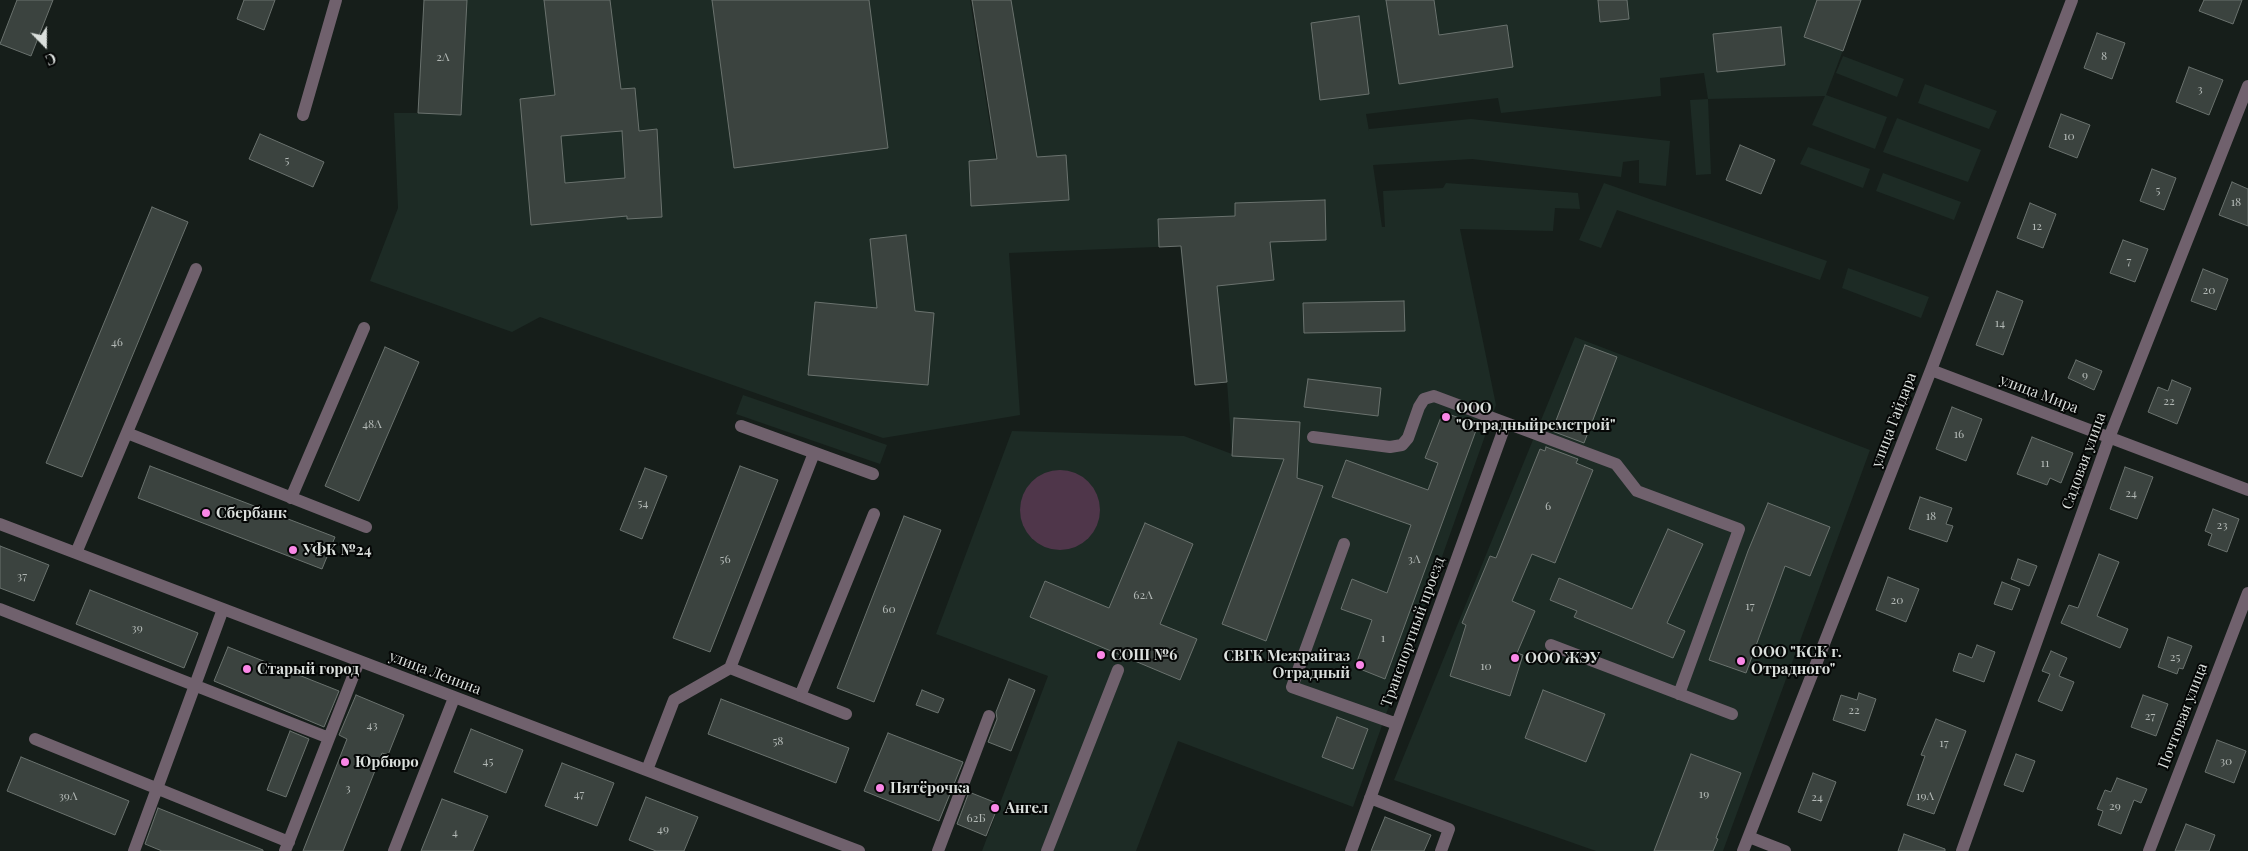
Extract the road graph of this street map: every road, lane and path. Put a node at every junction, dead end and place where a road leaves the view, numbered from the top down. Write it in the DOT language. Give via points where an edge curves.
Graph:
graph roads {
  1 [pos="336,0"];
  2 [pos="2072,0"];
  3 [pos="2248,86"];
  4 [pos="303,115"];
  5 [pos="196,269"];
  6 [pos="364,328"];
  7 [pos="1931,370"];
  8 [pos="1506,423"];
  9 [pos="741,426"];
  10 [pos="127,433"];
  11 [pos="1312,437"];
  12 [pos="2109,438"];
  13 [pos="814,453"];
  14 [pos="873,474"];
  15 [pos="2248,490"];
  16 [pos="291,498"];
  17 [pos="874,514"];
  18 [pos="0,524"];
  19 [pos="366,527"];
  20 [pos="1344,544"];
  21 [pos="76,553"];
  22 [pos="2248,593"];
  23 [pos="0,609"];
  24 [pos="223,609"];
  25 [pos="1551,645"];
  26 [pos="359,661"];
  27 [pos="730,668"];
  28 [pos="1118,670"];
  29 [pos="195,686"];
  30 [pos="1679,694"];
  31 [pos="800,696"];
  32 [pos="454,698"];
  33 [pos="846,714"];
  34 [pos="1732,714"];
  35 [pos="989,716"];
  36 [pos="1397,724"];
  37 [pos="329,738"];
  38 [pos="35,739"];
  39 [pos="647,770"];
  40 [pos="158,788"];
  41 [pos="1370,798"];
  42 [pos="1749,837"];
  43 [pos="287,846"];
  44 [pos="134,851"];
  45 [pos="394,851"];
  46 [pos="859,851"];
  47 [pos="938,851"];
  48 [pos="1047,851"];
  49 [pos="1351,851"];
  50 [pos="1441,851"];
  51 [pos="1743,851"];
  52 [pos="1784,851"];
  53 [pos="1962,851"];
  54 [pos="2149,851"];
  1 -- 4 [label="street"];
  2 -- 7 [label="street, улица Гайдара"];
  3 -- 12 [label="street, Садовая улица"];
  5 -- 10 [label="street"];
  6 -- 16 [label="street"];
  7 -- 12 [label="street, улица Мира"];
  7 -- 42 [label="street, улица Гайдара"];
  8 -- 11 [label="street" via="1434,396 1424,399 1418,407 1408,438 1402,445 1390,447"];
  8 -- 30 [label="street" via="1616,464 1637,491 1739,529"];
  8 -- 36 [label="street, Транспортный проезд"];
  9 -- 13 [label="street"];
  10 -- 16 [label="street"];
  10 -- 21 [label="street"];
  12 -- 15 [label="street, улица Мира"];
  12 -- 53 [label="street, Садовая улица"];
  13 -- 14 [label="street"];
  13 -- 27 [label="street"];
  16 -- 19 [label="street"];
  17 -- 31 [label="street"];
  18 -- 21 [label="street, улица Ленина"];
  20 -- 36 [label="street" via="1292,687"];
  21 -- 24 [label="street, улица Ленина"];
  22 -- 54 [label="street, Почтовая улица"];
  23 -- 29 [label="street"];
  24 -- 26 [label="street, улица Ленина"];
  24 -- 29 [label="street"];
  25 -- 30 [label="street"];
  26 -- 32 [label="street, улица Ленина"];
  26 -- 37 [label="street"];
  27 -- 31 [label="street"];
  27 -- 39 [label="street" via="674,700"];
  28 -- 48 [label="street"];
  29 -- 37 [label="street"];
  29 -- 40 [label="street"];
  30 -- 34 [label="street"];
  31 -- 33 [label="street"];
  32 -- 39 [label="street, улица Ленина"];
  32 -- 45 [label="street"];
  35 -- 47 [label="street"];
  36 -- 41 [label="street, Транспортный проезд"];
  37 -- 43 [label="street"];
  38 -- 40 [label="street"];
  39 -- 46 [label="street, улица Ленина"];
  40 -- 43 [label="street"];
  40 -- 44 [label="street"];
  41 -- 49 [label="street, Транспортный проезд"];
  41 -- 50 [label="street" via="1449,829"];
  42 -- 51 [label="street, улица Гайдара"];
  42 -- 52 [label="street"];
}
